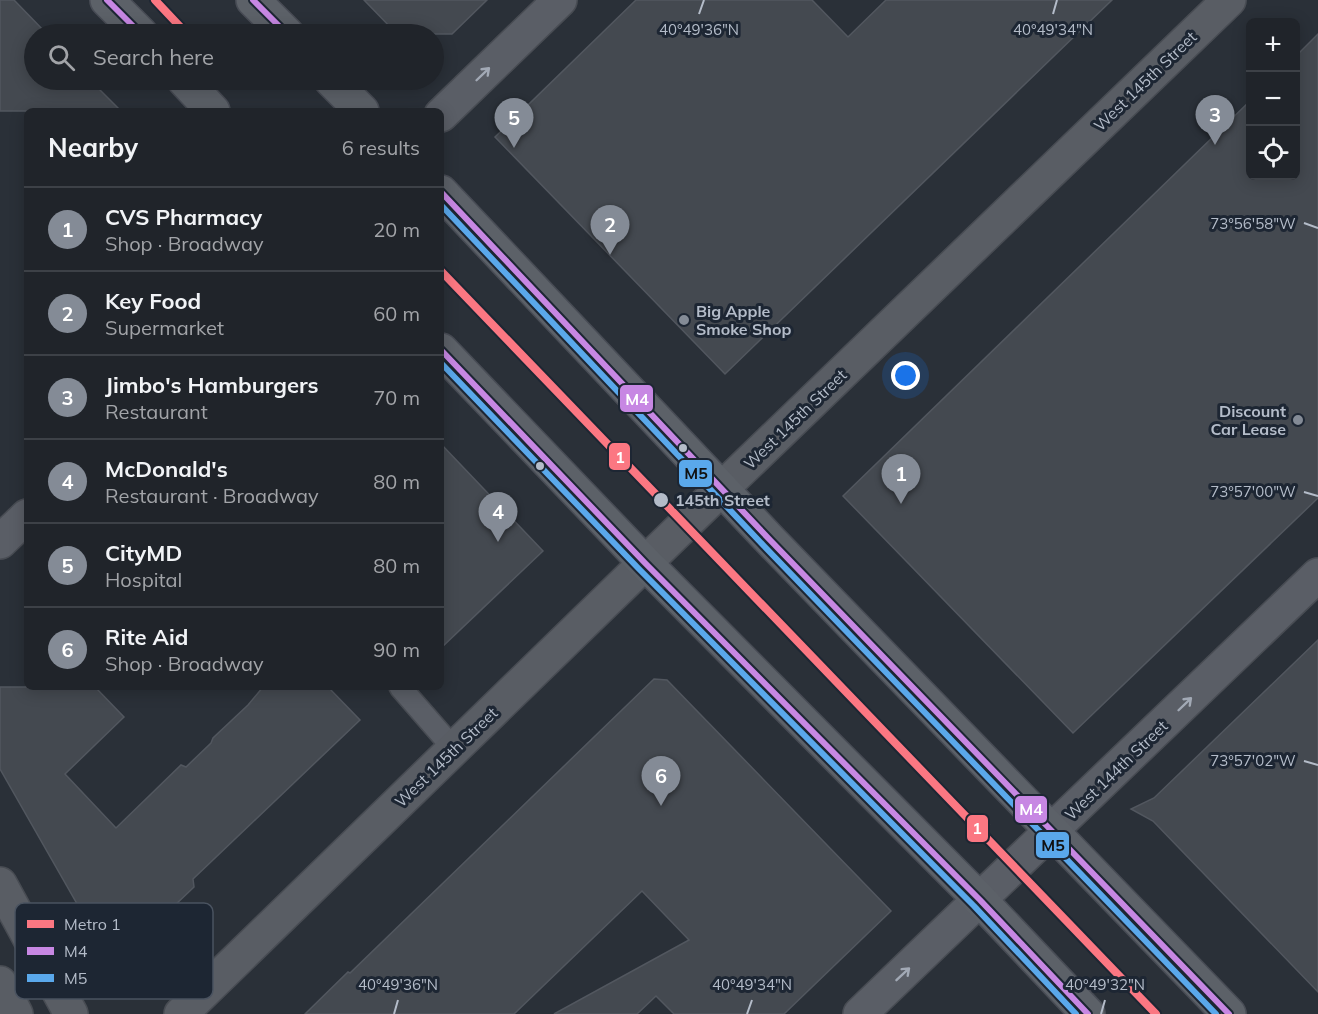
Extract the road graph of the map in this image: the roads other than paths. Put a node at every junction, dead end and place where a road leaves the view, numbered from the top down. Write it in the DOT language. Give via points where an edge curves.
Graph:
graph roads {
  1 [pos="107,0"];
  2 [pos="253,0"];
  3 [pos="560,0"];
  4 [pos="1229,0"];
  5 [pos="131,24"];
  6 [pos="277,24"];
  7 [pos="193,90"];
  8 [pos="341,90"];
  9 [pos="210,108"];
  10 [pos="359,108"];
  11 [pos="444,112"];
  12 [pos="444,195"];
  13 [pos="444,353"];
  14 [pos="722,488"];
  15 [pos="24,519"];
  16 [pos="0,542"];
  17 [pos="645,563"];
  18 [pos="1318,575"];
  19 [pos="403,690"];
  20 [pos="454,749"];
  21 [pos="1052,832"];
  22 [pos="0,884"];
  23 [pos="980,900"];
  24 [pos="15,911"];
  25 [pos="0,983"];
  26 [pos="213,983"];
  27 [pos="63,999"];
  28 [pos="196,999"];
  29 [pos="16,1014"];
  30 [pos="71,1014"];
  31 [pos="181,1014"];
  32 [pos="860,1014"];
  33 [pos="1088,1014"];
  34 [pos="1229,1014"];
  1 -- 5 [label="main road"];
  2 -- 6 [label="main road"];
  11 -- 3 [label="street, one-way"];
  4 -- 14 [label="main road, West 145th Street"];
  7 -- 9 [label="main road"];
  8 -- 10 [label="main road"];
  12 -- 14 [label="main road"];
  13 -- 17 [label="main road"];
  14 -- 17 [label="main road, West 145th Street"];
  14 -- 21 [label="main road"];
  15 -- 16 [label="street"];
  17 -- 20 [label="main road, West 145th Street"];
  17 -- 23 [label="main road"];
  21 -- 18 [label="street, West 144th Street, one-way"];
  19 -- 20 [label="lane"];
  20 -- 26 [label="main road, West 145th Street"];
  21 -- 23 [label="street, West 144th Street"];
  21 -- 34 [label="main road"];
  22 -- 24 [label="main road"];
  32 -- 23 [label="street, West 144th Street, one-way"];
  23 -- 33 [label="main road"];
  25 -- 29 [label="main road"];
  27 -- 30 [label="main road"];
  28 -- 31 [label="main road, West 145th Street"];
}
